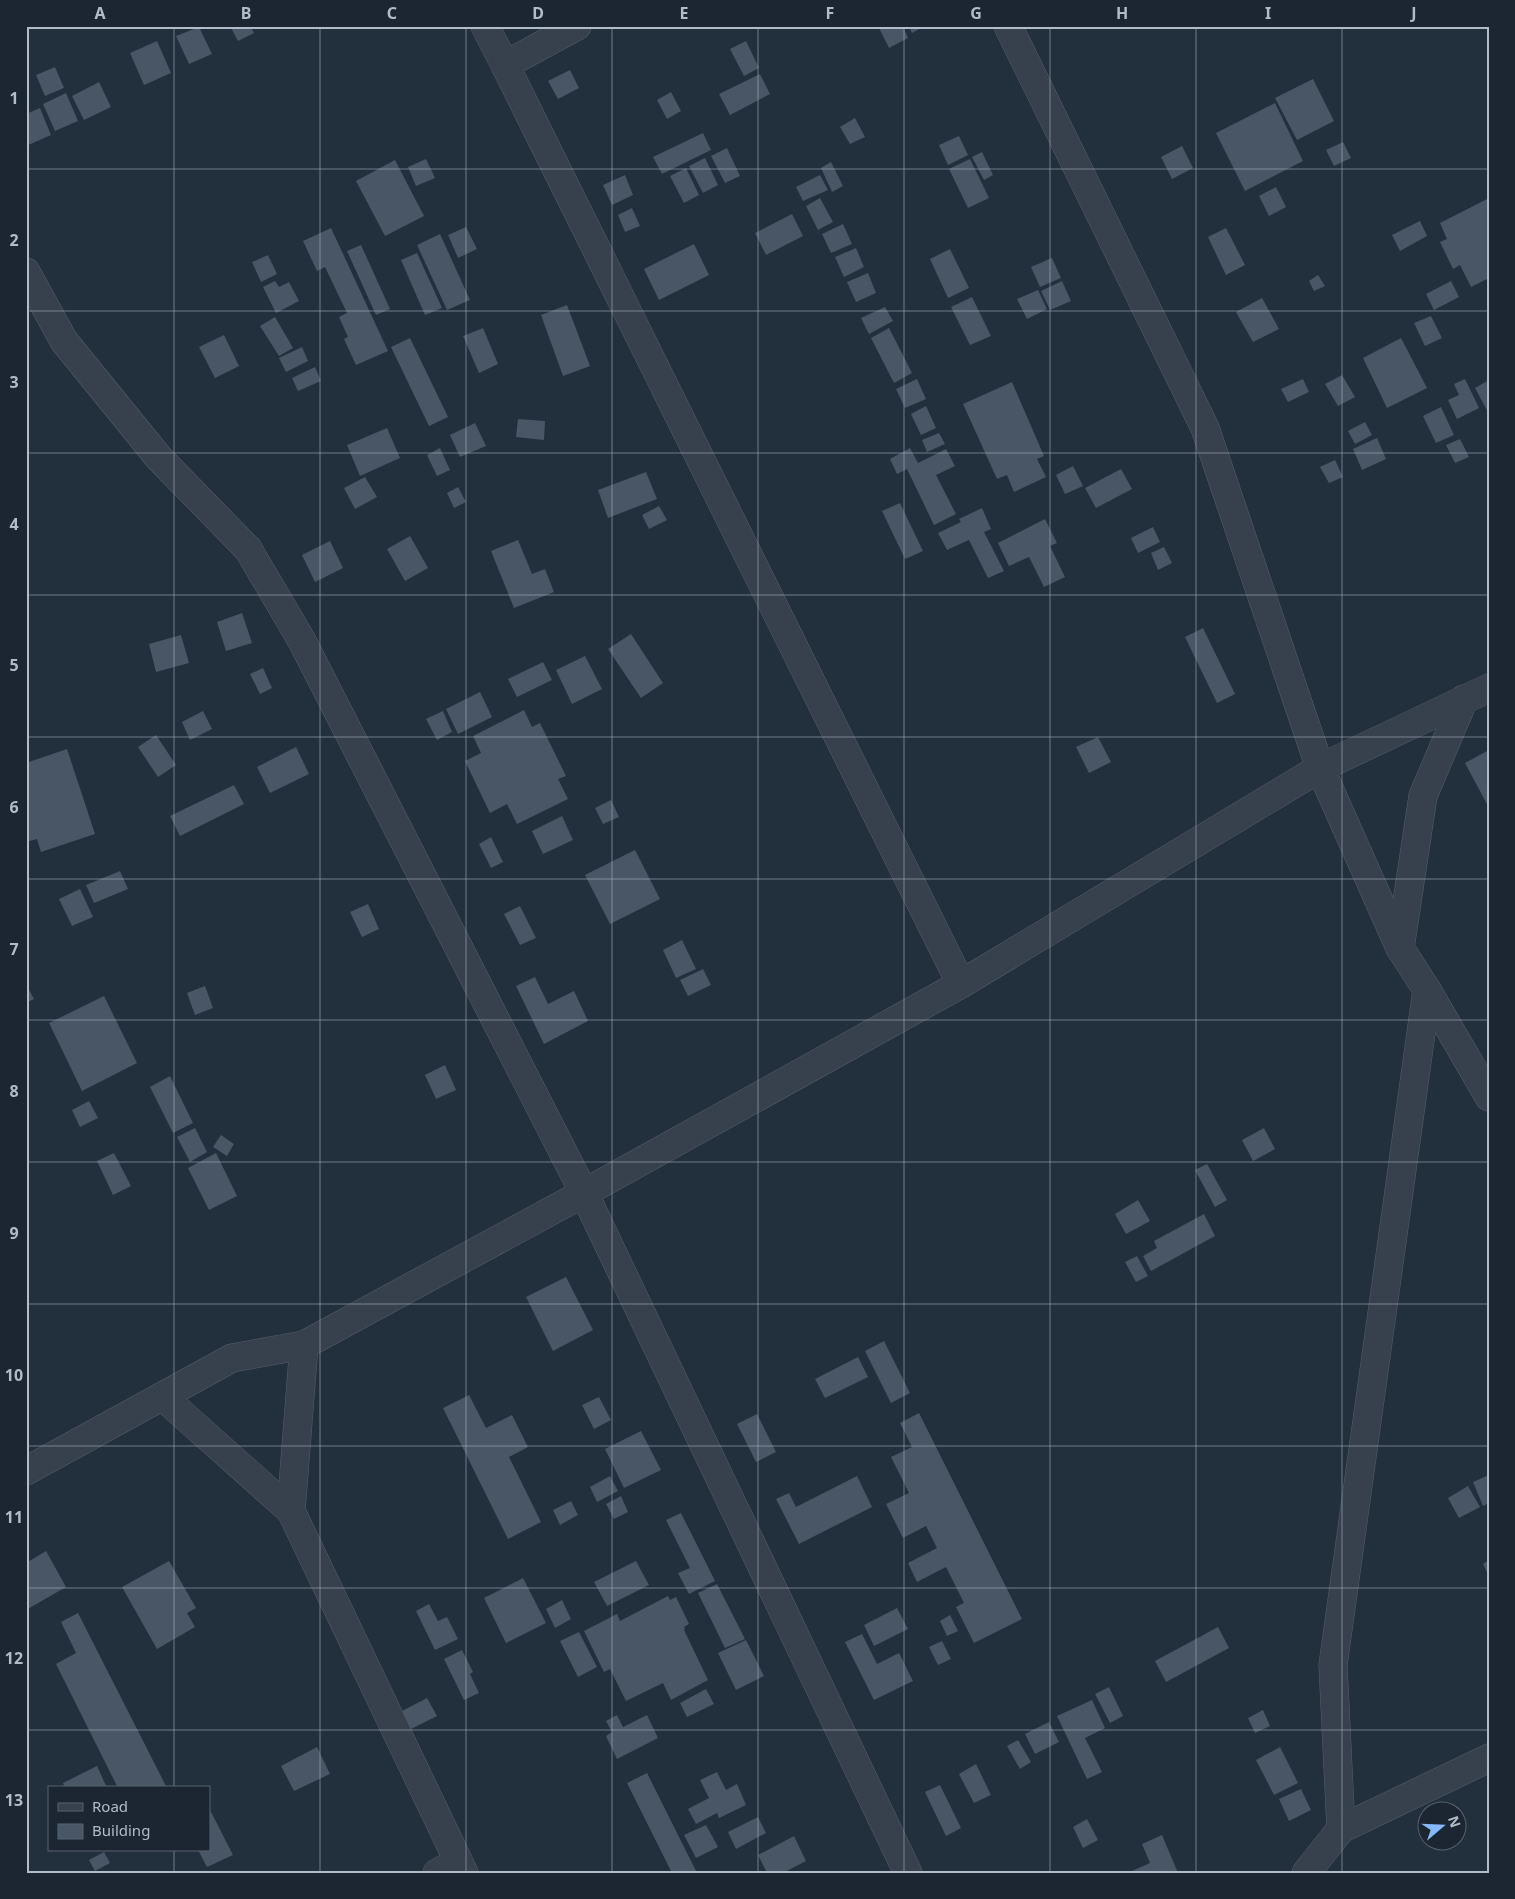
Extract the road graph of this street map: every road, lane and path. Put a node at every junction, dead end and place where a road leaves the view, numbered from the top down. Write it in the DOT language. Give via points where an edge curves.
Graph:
graph roads {
  1 [pos="485,26"];
  2 [pos="577,26"];
  3 [pos="1008,26"];
  4 [pos="505,65"];
  5 [pos="26,272"];
  6 [pos="1489,688"];
  7 [pos="1464,699"];
  8 [pos="1320,768"];
  9 [pos="1400,948"];
  10 [pos="961,984"];
  11 [pos="1427,990"];
  12 [pos="1489,1098"];
  13 [pos="584,1193"];
  14 [pos="304,1345"];
  15 [pos="163,1397"];
  16 [pos="26,1471"];
  17 [pos="291,1511"];
  18 [pos="1489,1758"];
  19 [pos="1341,1829"];
  20 [pos="453,1869"];
  21 [pos="908,1873"];
  22 [pos="1306,1873"];
  1 -- 4 [label="street"];
  2 -- 4 [label="street"];
  3 -- 8 [label="street" via="1205,428"];
  4 -- 10 [label="street"];
  5 -- 13 [label="street" via="64,341 159,458 248,549 302,640"];
  6 -- 7 [label="street"];
  7 -- 8 [label="street"];
  7 -- 9 [label="street" via="1423,796"];
  8 -- 9 [label="street"];
  8 -- 10 [label="street"];
  9 -- 11 [label="street"];
  10 -- 13 [label="street"];
  11 -- 12 [label="street"];
  11 -- 19 [label="street" via="1333,1665"];
  13 -- 14 [label="street"];
  13 -- 21 [label="street"];
  14 -- 15 [label="street" via="232,1358"];
  14 -- 17 [label="street"];
  15 -- 16 [label="street"];
  15 -- 17 [label="street"];
  17 -- 20 [label="street"];
  18 -- 19 [label="street"];
  19 -- 22 [label="street"];
}
